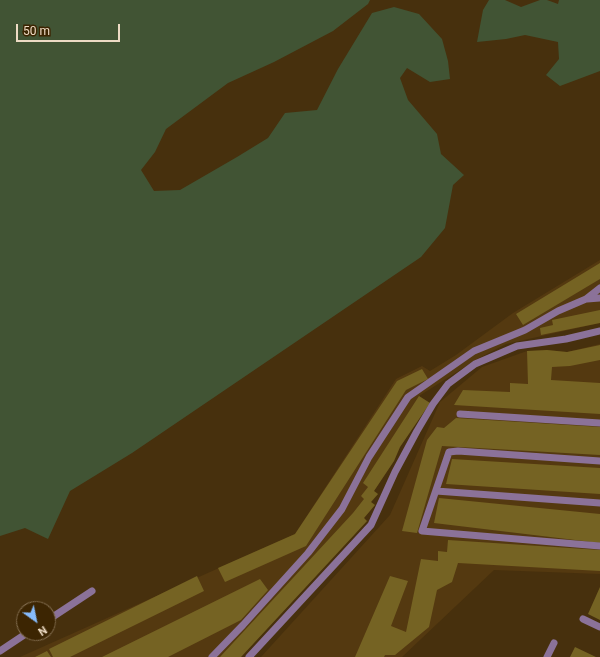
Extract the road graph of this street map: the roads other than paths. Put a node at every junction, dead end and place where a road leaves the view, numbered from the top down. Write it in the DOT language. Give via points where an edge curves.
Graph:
graph roads {
  1 [pos="600,288"];
  2 [pos="600,298"];
  3 [pos="586,299"];
  4 [pos="600,331"];
  5 [pos="460,414"];
  6 [pos="600,423"];
  7 [pos="600,461"];
  8 [pos="436,491"];
  9 [pos="600,503"];
  10 [pos="600,546"];
  11 [pos="92,591"];
  12 [pos="56,615"];
  13 [pos="583,619"];
  14 [pos="600,627"];
  15 [pos="16,640"];
  16 [pos="554,643"];
  17 [pos="0,651"];
  18 [pos="212,657"];
  19 [pos="249,657"];
  20 [pos="547,657"];
  1 -- 3 [label="lane"];
  2 -- 3 [label="lane"];
  3 -- 18 [label="lane" via="525,330 474,351 408,397 369,457 342,510 308,553"];
  4 -- 19 [label="lane" via="517,346 475,364 448,384 417,431 371,525"];
  5 -- 6 [label="lane"];
  7 -- 8 [label="lane" via="449,452"];
  8 -- 9 [label="lane"];
  8 -- 10 [label="lane" via="422,531"];
  11 -- 12 [label="lane"];
  13 -- 14 [label="lane"];
  15 -- 17 [label="lane"];
  16 -- 20 [label="lane"];
}
